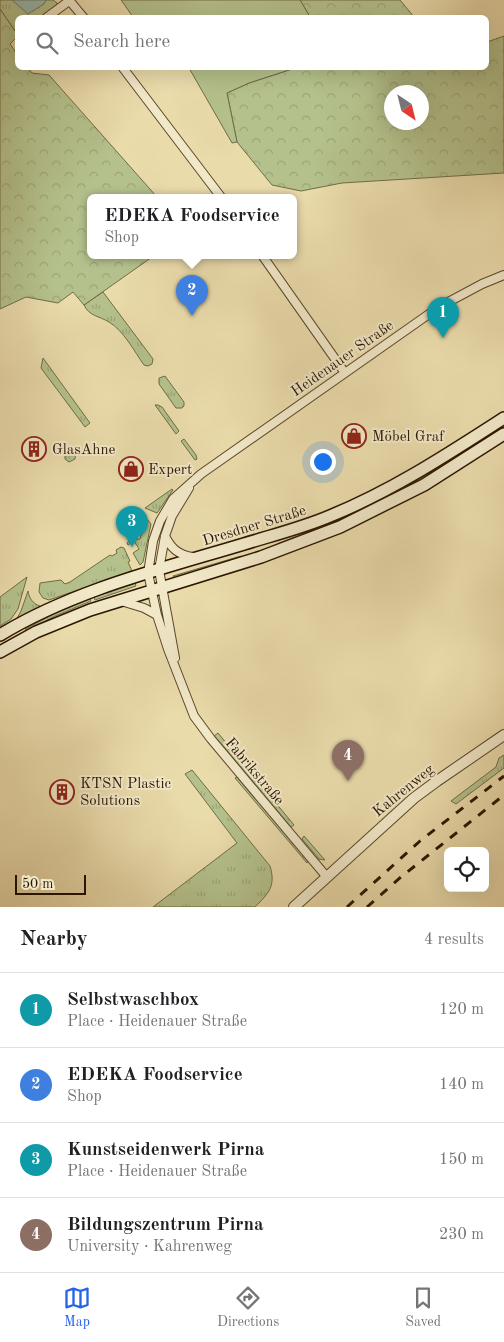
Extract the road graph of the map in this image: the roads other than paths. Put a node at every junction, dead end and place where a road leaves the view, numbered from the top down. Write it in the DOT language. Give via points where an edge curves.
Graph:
graph roads {
  1 [pos="69,0"];
  2 [pos="50,15"];
  3 [pos="82,15"];
  4 [pos="125,70"];
  5 [pos="219,194"];
  6 [pos="265,259"];
  7 [pos="504,275"];
  8 [pos="345,373"];
  9 [pos="504,418"];
  10 [pos="504,434"];
  11 [pos="201,474"];
  12 [pos="164,536"];
  13 [pos="197,558"];
  14 [pos="154,572"];
  15 [pos="157,589"];
  16 [pos="119,600"];
  17 [pos="157,615"];
  18 [pos="0,635"];
  19 [pos="0,652"];
  20 [pos="179,674"];
  21 [pos="504,735"];
  22 [pos="326,876"];
  23 [pos="294,907"];
  1 -- 2 [label="street"];
  1 -- 3 [label="street"];
  4 -- 5 [label="street"];
  6 -- 8 [label="street"];
  7 -- 8 [label="street, Heidenauer Straße" via="439,307"];
  8 -- 11 [label="street, Heidenauer Straße"];
  9 -- 13 [label="main road, Dresdner Straße" via="420,471 330,517"];
  10 -- 15 [label="main road, Dresdner Straße" via="424,485 340,527 261,557"];
  11 -- 12 [label="street, Heidenauer Straße" via="179,503"];
  11 -- 14 [label="street, Heidenauer Straße" via="173,499 160,521 153,541"];
  12 -- 13 [label="street" via="179,553"];
  12 -- 14 [label="street, Heidenauer Straße"];
  13 -- 14 [label="main road, Dresdner Straße"];
  14 -- 15 [label="street"];
  14 -- 18 [label="main road, Dresdner Straße" via="63,604"];
  15 -- 16 [label="main road, Dresdner Straße"];
  15 -- 17 [label="street, Fabrikstraße"];
  15 -- 20 [label="street, Fabrikstraße"];
  16 -- 17 [label="street"];
  16 -- 19 [label="main road, Dresdner Straße" via="36,632"];
  17 -- 20 [label="street, Fabrikstraße"];
  20 -- 22 [label="street, Fabrikstraße" via="198,724"];
  21 -- 22 [label="street, Kahrenweg" via="414,798"];
  22 -- 23 [label="street, Kahrenweg"];
}
